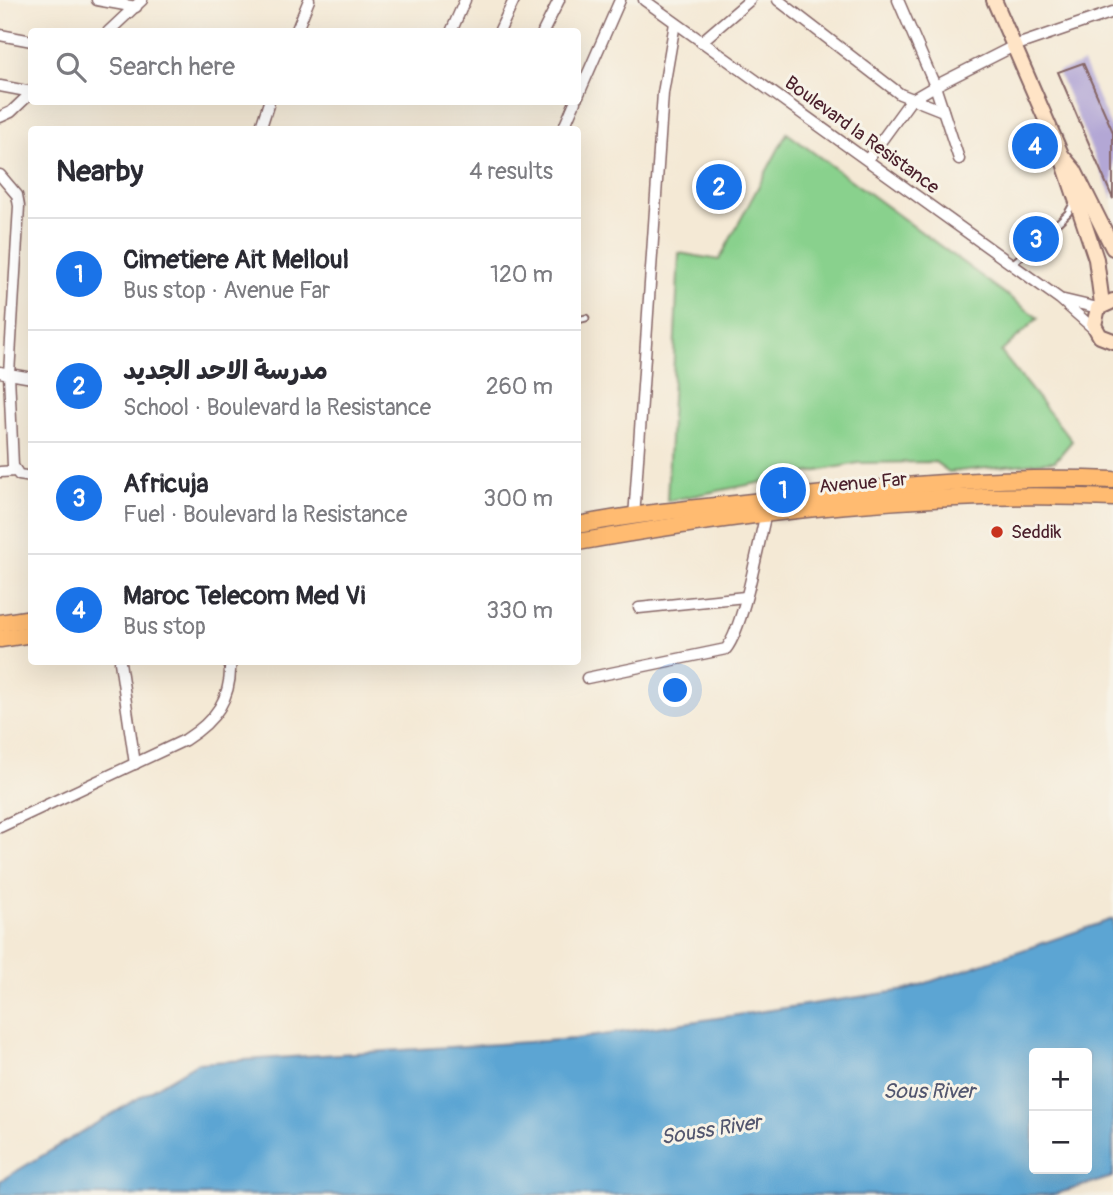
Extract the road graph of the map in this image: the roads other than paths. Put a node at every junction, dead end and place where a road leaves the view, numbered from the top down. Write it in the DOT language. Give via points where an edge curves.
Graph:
graph roads {
  1 [pos="97,0"];
  2 [pos="309,0"];
  3 [pos="465,0"];
  4 [pos="514,0"];
  5 [pos="559,0"];
  6 [pos="620,0"];
  7 [pos="644,0"];
  8 [pos="750,0"];
  9 [pos="779,0"];
  10 [pos="898,0"];
  11 [pos="994,0"];
  12 [pos="139,4"];
  13 [pos="1113,12"];
  14 [pos="675,23"];
  15 [pos="112,28"];
  16 [pos="298,28"];
  17 [pos="453,28"];
  18 [pos="501,28"];
  19 [pos="545,28"];
  20 [pos="0,35"];
  21 [pos="28,40"];
  22 [pos="701,41"];
  23 [pos="1014,46"];
  24 [pos="0,86"];
  25 [pos="935,86"];
  26 [pos="581,89"];
  27 [pos="28,91"];
  28 [pos="28,96"];
  29 [pos="911,100"];
  30 [pos="268,105"];
  31 [pos="574,105"];
  32 [pos="943,111"];
  33 [pos="0,117"];
  34 [pos="565,125"];
  35 [pos="261,126"];
  36 [pos="1061,154"];
  37 [pos="868,159"];
  38 [pos="959,159"];
  39 [pos="0,175"];
  40 [pos="1074,201"];
  41 [pos="1044,236"];
  42 [pos="1031,248"];
  43 [pos="1113,248"];
  44 [pos="1012,264"];
  45 [pos="1060,299"];
  46 [pos="1104,304"];
  47 [pos="586,318"];
  48 [pos="581,319"];
  49 [pos="1097,331"];
  50 [pos="1112,342"];
  51 [pos="4,373"];
  52 [pos="28,376"];
  53 [pos="1113,470"];
  54 [pos="0,471"];
  55 [pos="16,471"];
  56 [pos="28,476"];
  57 [pos="1089,479"];
  58 [pos="1113,480"];
  59 [pos="1113,498"];
  60 [pos="766,513"];
  61 [pos="634,515"];
  62 [pos="581,524"];
  63 [pos="632,533"];
  64 [pos="581,542"];
  65 [pos="745,597"];
  66 [pos="639,608"];
  67 [pos="28,619"];
  68 [pos="0,623"];
  69 [pos="28,635"];
  70 [pos="0,639"];
  71 [pos="120,665"];
  72 [pos="230,665"];
  73 [pos="587,678"];
  74 [pos="135,764"];
  75 [pos="0,827"];
  1 -- 12 [label="street"];
  2 -- 16 [label="street"];
  3 -- 17 [label="street"];
  4 -- 18 [label="street"];
  5 -- 19 [label="street"];
  6 -- 26 [label="street"];
  7 -- 14 [label="street, Boulevard la Resistance"];
  8 -- 22 [label="street"];
  9 -- 29 [label="street"];
  10 -- 25 [label="street"];
  11 -- 23 [label="main road"];
  12 -- 15 [label="street"];
  13 -- 23 [label="street"];
  14 -- 22 [label="street, Boulevard la Resistance"];
  14 -- 61 [label="street" via="663,93"];
  20 -- 21 [label="street"];
  22 -- 37 [label="street, Boulevard la Resistance"];
  23 -- 25 [label="street"];
  23 -- 36 [label="main road"];
  24 -- 27 [label="street"];
  25 -- 29 [label="street"];
  25 -- 32 [label="street"];
  28 -- 33 [label="street"];
  29 -- 32 [label="street"];
  29 -- 37 [label="street"];
  30 -- 35 [label="street"];
  31 -- 34 [label="street"];
  32 -- 38 [label="street"];
  36 -- 40 [label="main road"];
  36 -- 43 [label="main road" via="1074,170"];
  37 -- 44 [label="street, Boulevard la Resistance"];
  39 -- 51 [label="street" via="17,195 19,206"];
  40 -- 41 [label="lane"];
  40 -- 46 [label="main road" via="1096,259"];
  42 -- 44 [label="lane"];
  44 -- 45 [label="street, Boulevard la Resistance"];
  45 -- 46 [label="street, Boulevard la Resistance"];
  45 -- 49 [label="street, Boulevard la Resistance"];
  46 -- 49 [label="main road" via="1094,318"];
  47 -- 48 [label="lane"];
  49 -- 50 [label="main road"];
  51 -- 52 [label="street"];
  51 -- 55 [label="street" via="11,459"];
  53 -- 57 [label="main road"];
  54 -- 55 [label="street"];
  55 -- 56 [label="street"];
  57 -- 58 [label="main road, Avenue Far"];
  57 -- 61 [label="main road, Avenue Far" via="895,485"];
  59 -- 60 [label="main road, Avenue Far" via="977,496"];
  60 -- 63 [label="main road, Avenue Far"];
  60 -- 65 [label="street"];
  61 -- 62 [label="main road, Avenue Far"];
  61 -- 63 [label="street"];
  63 -- 64 [label="main road, Avenue Far"];
  65 -- 66 [label="street"];
  65 -- 73 [label="street" via="726,649"];
  67 -- 68 [label="main road"];
  69 -- 70 [label="main road"];
  71 -- 74 [label="street"];
  72 -- 74 [label="street" via="224,702 213,719 185,740"];
  74 -- 75 [label="street"];
}
